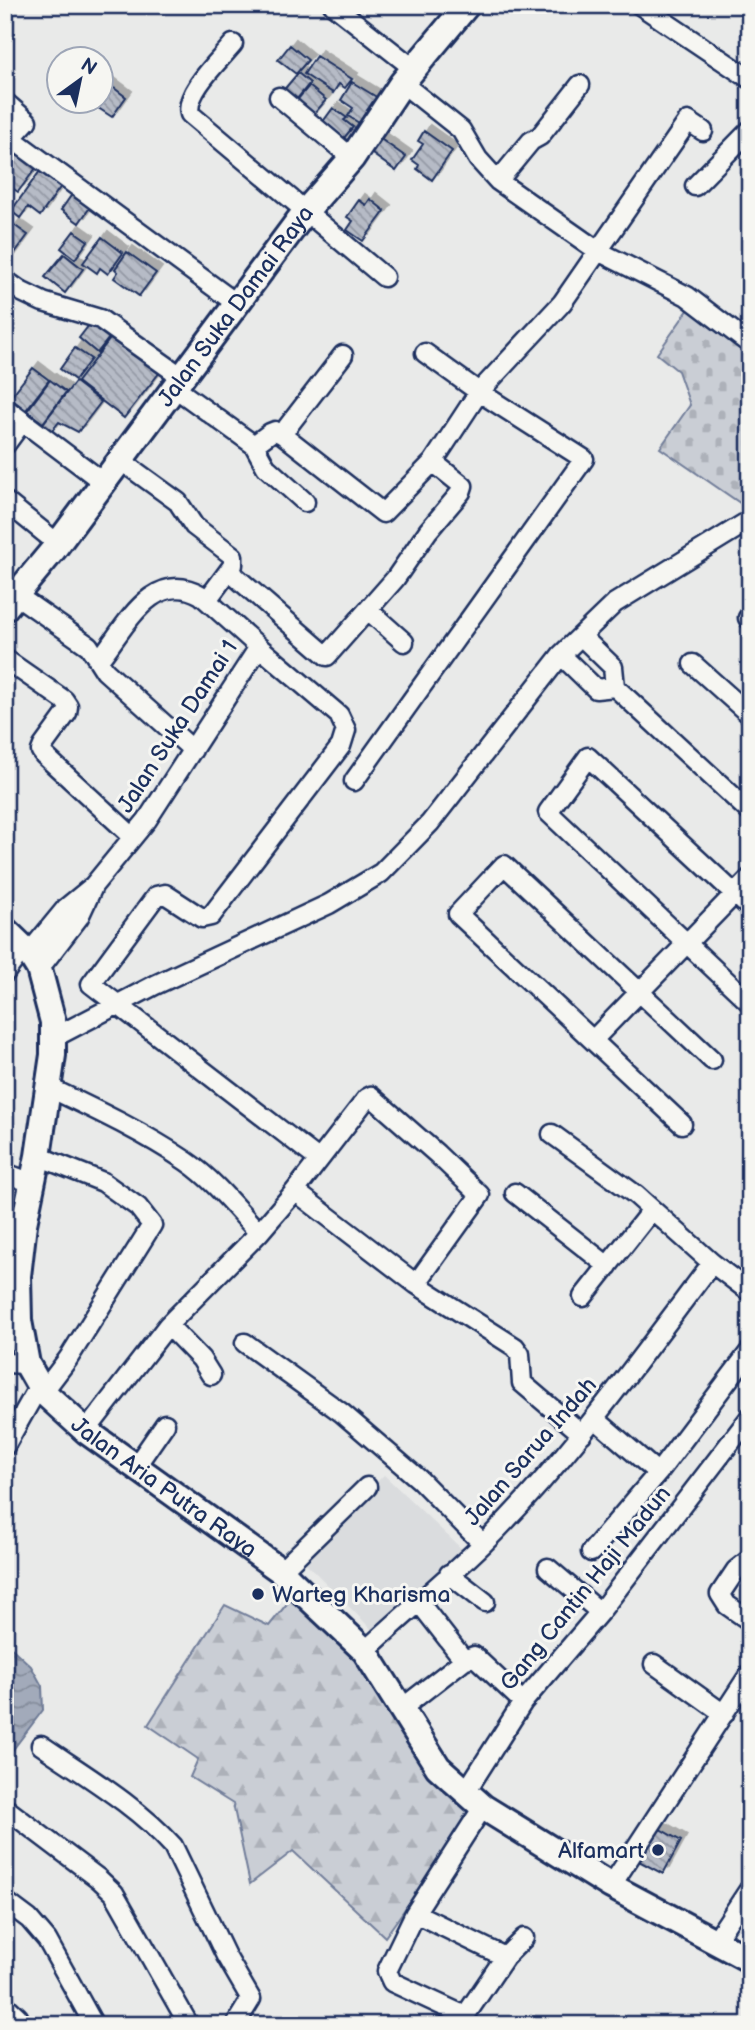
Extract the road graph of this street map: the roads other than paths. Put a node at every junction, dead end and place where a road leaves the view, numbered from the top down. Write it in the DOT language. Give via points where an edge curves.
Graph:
graph roads {
  1 [pos="333,5"];
  2 [pos="467,5"];
  3 [pos="640,5"];
  4 [pos="233,44"];
  5 [pos="407,76"];
  6 [pos="750,79"];
  7 [pos="580,85"];
  8 [pos="279,97"];
  9 [pos="5,102"];
  10 [pos="14,130"];
  11 [pos="750,130"];
  12 [pos="703,131"];
  13 [pos="352,158"];
  14 [pos="498,181"];
  15 [pos="695,186"];
  16 [pos="305,212"];
  17 [pos="598,251"];
  18 [pos="384,278"];
  19 [pos="5,280"];
  20 [pos="237,304"];
  21 [pos="750,344"];
  22 [pos="425,353"];
  23 [pos="343,355"];
  24 [pos="179,383"];
  25 [pos="480,392"];
  26 [pos="5,408"];
  27 [pos="23,421"];
  28 [pos="282,434"];
  29 [pos="6,444"];
  30 [pos="254,445"];
  31 [pos="120,460"];
  32 [pos="433,462"];
  33 [pos="103,482"];
  34 [pos="5,500"];
  35 [pos="305,502"];
  36 [pos="5,509"];
  37 [pos="750,520"];
  38 [pos="56,546"];
  39 [pos="229,571"];
  40 [pos="207,600"];
  41 [pos="11,601"];
  42 [pos="368,610"];
  43 [pos="580,636"];
  44 [pos="404,642"];
  45 [pos="259,647"];
  46 [pos="561,655"];
  47 [pos="5,659"];
  48 [pos="99,660"];
  49 [pos="693,664"];
  50 [pos="615,687"];
  51 [pos="750,715"];
  52 [pos="193,750"];
  53 [pos="354,781"];
  54 [pos="750,812"];
  55 [pos="133,837"];
  56 [pos="750,878"];
  57 [pos="735,894"];
  58 [pos="750,908"];
  59 [pos="5,930"];
  60 [pos="687,943"];
  61 [pos="31,957"];
  62 [pos="5,973"];
  63 [pos="640,992"];
  64 [pos="750,1003"];
  65 [pos="119,1004"];
  66 [pos="53,1038"];
  67 [pos="593,1040"];
  68 [pos="712,1060"];
  69 [pos="48,1087"];
  70 [pos="682,1124"];
  71 [pos="552,1134"];
  72 [pos="38,1156"];
  73 [pos="318,1159"];
  74 [pos="5,1173"];
  75 [pos="32,1183"];
  76 [pos="295,1191"];
  77 [pos="515,1193"];
  78 [pos="651,1211"];
  79 [pos="259,1233"];
  80 [pos="712,1263"];
  81 [pos="608,1266"];
  82 [pos="416,1284"];
  83 [pos="750,1292"];
  84 [pos="583,1297"];
  85 [pos="12,1320"];
  86 [pos="168,1325"];
  87 [pos="245,1343"];
  88 [pos="750,1351"];
  89 [pos="16,1363"];
  90 [pos="211,1375"];
  91 [pos="41,1389"];
  92 [pos="594,1418"];
  93 [pos="750,1418"];
  94 [pos="165,1423"];
  95 [pos="86,1431"];
  96 [pos="582,1434"];
  97 [pos="5,1446"];
  98 [pos="136,1466"];
  99 [pos="658,1473"];
  100 [pos="367,1487"];
  101 [pos="483,1544"];
  102 [pos="591,1552"];
  103 [pos="750,1559"];
  104 [pos="548,1569"];
  105 [pos="281,1571"];
  106 [pos="449,1574"];
  107 [pos="418,1601"];
  108 [pos="485,1602"];
  109 [pos="600,1612"];
  110 [pos="750,1621"];
  111 [pos="365,1651"];
  112 [pos="464,1660"];
  113 [pos="654,1664"];
  114 [pos="750,1673"];
  115 [pos="743,1701"];
  116 [pos="523,1702"];
  117 [pos="401,1709"];
  118 [pos="724,1714"];
  119 [pos="41,1745"];
  120 [pos="474,1800"];
  121 [pos="5,1808"];
  122 [pos="611,1886"];
  123 [pos="750,1888"];
  124 [pos="5,1901"];
  125 [pos="415,1913"];
  126 [pos="524,1938"];
  127 [pos="715,1941"];
  128 [pos="505,1957"];
  129 [pos="750,1960"];
  130 [pos="94,2025"];
  131 [pos="189,2025"];
  132 [pos="235,2025"];
  1 -- 5 [label="street"];
  2 -- 5 [label="main road, Jalan Suka Damai Raya"];
  3 -- 6 [label="street"];
  4 -- 16 [label="street" via="192,93 190,114"];
  5 -- 13 [label="main road, Jalan Suka Damai Raya"];
  5 -- 14 [label="street" via="461,130"];
  7 -- 14 [label="street"];
  8 -- 13 [label="street"];
  9 -- 10 [label="street"];
  10 -- 20 [label="street"];
  11 -- 15 [label="street"];
  12 -- 17 [label="street" via="688,121"];
  13 -- 16 [label="main road, Jalan Suka Damai Raya"];
  14 -- 17 [label="street"];
  16 -- 18 [label="street"];
  16 -- 20 [label="main road, Jalan Suka Damai Raya"];
  17 -- 21 [label="street" via="687,296"];
  17 -- 25 [label="street" via="562,303"];
  19 -- 24 [label="street" via="43,302 100,319"];
  20 -- 24 [label="main road, Jalan Suka Damai Raya"];
  22 -- 25 [label="street"];
  23 -- 28 [label="street"];
  24 -- 30 [label="street"];
  24 -- 31 [label="main road, Jalan Suka Damai Raya"];
  25 -- 32 [label="street"];
  25 -- 53 [label="street" via="584,459"];
  26 -- 27 [label="street"];
  27 -- 29 [label="street"];
  27 -- 33 [label="street"];
  28 -- 30 [label="street" via="275,431"];
  28 -- 32 [label="street" via="383,513"];
  30 -- 35 [label="street" via="266,467"];
  31 -- 33 [label="main road, Jalan Suka Damai Raya"];
  31 -- 39 [label="street" via="178,502 194,526 227,550 234,559"];
  32 -- 42 [label="street" via="463,486 461,492"];
  33 -- 38 [label="main road, Jalan Suka Damai Raya"];
  34 -- 38 [label="street"];
  36 -- 38 [label="street"];
  37 -- 43 [label="street" via="615,603"];
  38 -- 41 [label="main road, Jalan Suka Damai Raya"];
  39 -- 40 [label="street"];
  39 -- 42 [label="street" via="326,656"];
  40 -- 45 [label="street, Jalan Suka Damai 1"];
  40 -- 48 [label="street" via="185,590 151,595"];
  41 -- 48 [label="street" via="89,646"];
  42 -- 44 [label="street"];
  43 -- 46 [label="street"];
  43 -- 50 [label="street" via="613,667"];
  45 -- 52 [label="street, Jalan Suka Damai 1"];
  45 -- 65 [label="street" via="339,715 346,730 341,746 211,916 202,918 165,894 156,895 90,984"];
  46 -- 50 [label="street" via="596,689"];
  46 -- 65 [label="street" via="430,823 381,873 329,905"];
  47 -- 55 [label="street" via="68,706 41,751"];
  48 -- 52 [label="street" via="127,693"];
  49 -- 51 [label="street"];
  50 -- 54 [label="street"];
  52 -- 55 [label="street, Jalan Suka Damai 1"];
  55 -- 61 [label="street, Jalan Suka Damai 1" via="93,886 79,917"];
  56 -- 57 [label="street"];
  57 -- 58 [label="street"];
  57 -- 60 [label="street"];
  57 -- 60 [label="street" via="589,757 548,812"];
  59 -- 61 [label="main road"];
  60 -- 63 [label="street"];
  60 -- 64 [label="street"];
  61 -- 62 [label="street, Jalan Suka Damai 1"];
  61 -- 66 [label="main road, Jalan Aria Putra Raya" via="53,1022"];
  63 -- 67 [label="street"];
  63 -- 67 [label="street" via="504,865 458,914"];
  63 -- 68 [label="street"];
  65 -- 66 [label="street"];
  65 -- 73 [label="street"];
  66 -- 69 [label="main road, Jalan Aria Putra Raya"];
  67 -- 70 [label="street"];
  69 -- 72 [label="main road, Jalan Aria Putra Raya"];
  69 -- 79 [label="street" via="186,1161"];
  71 -- 78 [label="street"];
  72 -- 75 [label="main road, Jalan Aria Putra Raya"];
  72 -- 91 [label="street" via="103,1182 138,1207 152,1225 68,1359"];
  73 -- 76 [label="street"];
  73 -- 82 [label="street" via="371,1096 478,1191 479,1197"];
  74 -- 75 [label="street"];
  75 -- 85 [label="main road, Jalan Aria Putra Raya"];
  76 -- 79 [label="street"];
  76 -- 82 [label="street"];
  77 -- 81 [label="street"];
  78 -- 80 [label="street"];
  78 -- 81 [label="street"];
  79 -- 86 [label="street"];
  80 -- 83 [label="street"];
  80 -- 92 [label="street, Jalan Sarua Indah"];
  81 -- 84 [label="street"];
  82 -- 96 [label="street" via="515,1347 520,1354 522,1383"];
  85 -- 89 [label="main road, Jalan Aria Putra Raya"];
  86 -- 90 [label="street"];
  86 -- 95 [label="street"];
  87 -- 101 [label="street" via="342,1413 420,1480"];
  88 -- 99 [label="street"];
  89 -- 91 [label="main road, Jalan Aria Putra Raya"];
  91 -- 95 [label="main road, Jalan Aria Putra Raya"];
  91 -- 97 [label="street"];
  92 -- 96 [label="street, Jalan Sarua Indah"];
  92 -- 99 [label="street"];
  93 -- 109 [label="street, Gang Cantin Haji Madun"];
  94 -- 98 [label="street"];
  95 -- 98 [label="main road, Jalan Aria Putra Raya"];
  96 -- 101 [label="street, Jalan Sarua Indah"];
  98 -- 105 [label="main road, Jalan Aria Putra Raya"];
  99 -- 102 [label="street"];
  100 -- 105 [label="street"];
  101 -- 106 [label="street, Jalan Sarua Indah"];
  103 -- 110 [label="street" via="720,1594"];
  104 -- 109 [label="street"];
  105 -- 111 [label="main road, Jalan Aria Putra Raya"];
  106 -- 107 [label="street, Jalan Sarua Indah"];
  106 -- 108 [label="street"];
  107 -- 111 [label="street, Jalan Sarua Indah"];
  107 -- 112 [label="street"];
  109 -- 116 [label="street, Gang Cantin Haji Madun"];
  111 -- 117 [label="main road, Jalan Aria Putra Raya"];
  112 -- 116 [label="street" via="478,1659"];
  112 -- 117 [label="street"];
  113 -- 118 [label="street"];
  114 -- 115 [label="street"];
  115 -- 118 [label="street"];
  116 -- 120 [label="street, Gang Cantin Haji Madun"];
  117 -- 120 [label="main road, Jalan Aria Putra Raya" via="438,1767"];
  118 -- 122 [label="street"];
  119 -- 132 [label="street" via="108,1791 173,1846 251,1999"];
  120 -- 122 [label="main road, Jalan Aria Putra Raya"];
  120 -- 125 [label="street, Gang Cantin Haji Madun"];
  121 -- 131 [label="street" via="114,1893"];
  122 -- 127 [label="main road, Jalan Aria Putra Raya"];
  123 -- 127 [label="street"];
  124 -- 130 [label="street" via="47,1940"];
  125 -- 128 [label="street"];
  125 -- 128 [label="street, Gang Cantin Haji Madun" via="387,1971 392,1982 465,2016"];
  126 -- 128 [label="street"];
  127 -- 129 [label="main road, Jalan Aria Putra Raya"];
}
